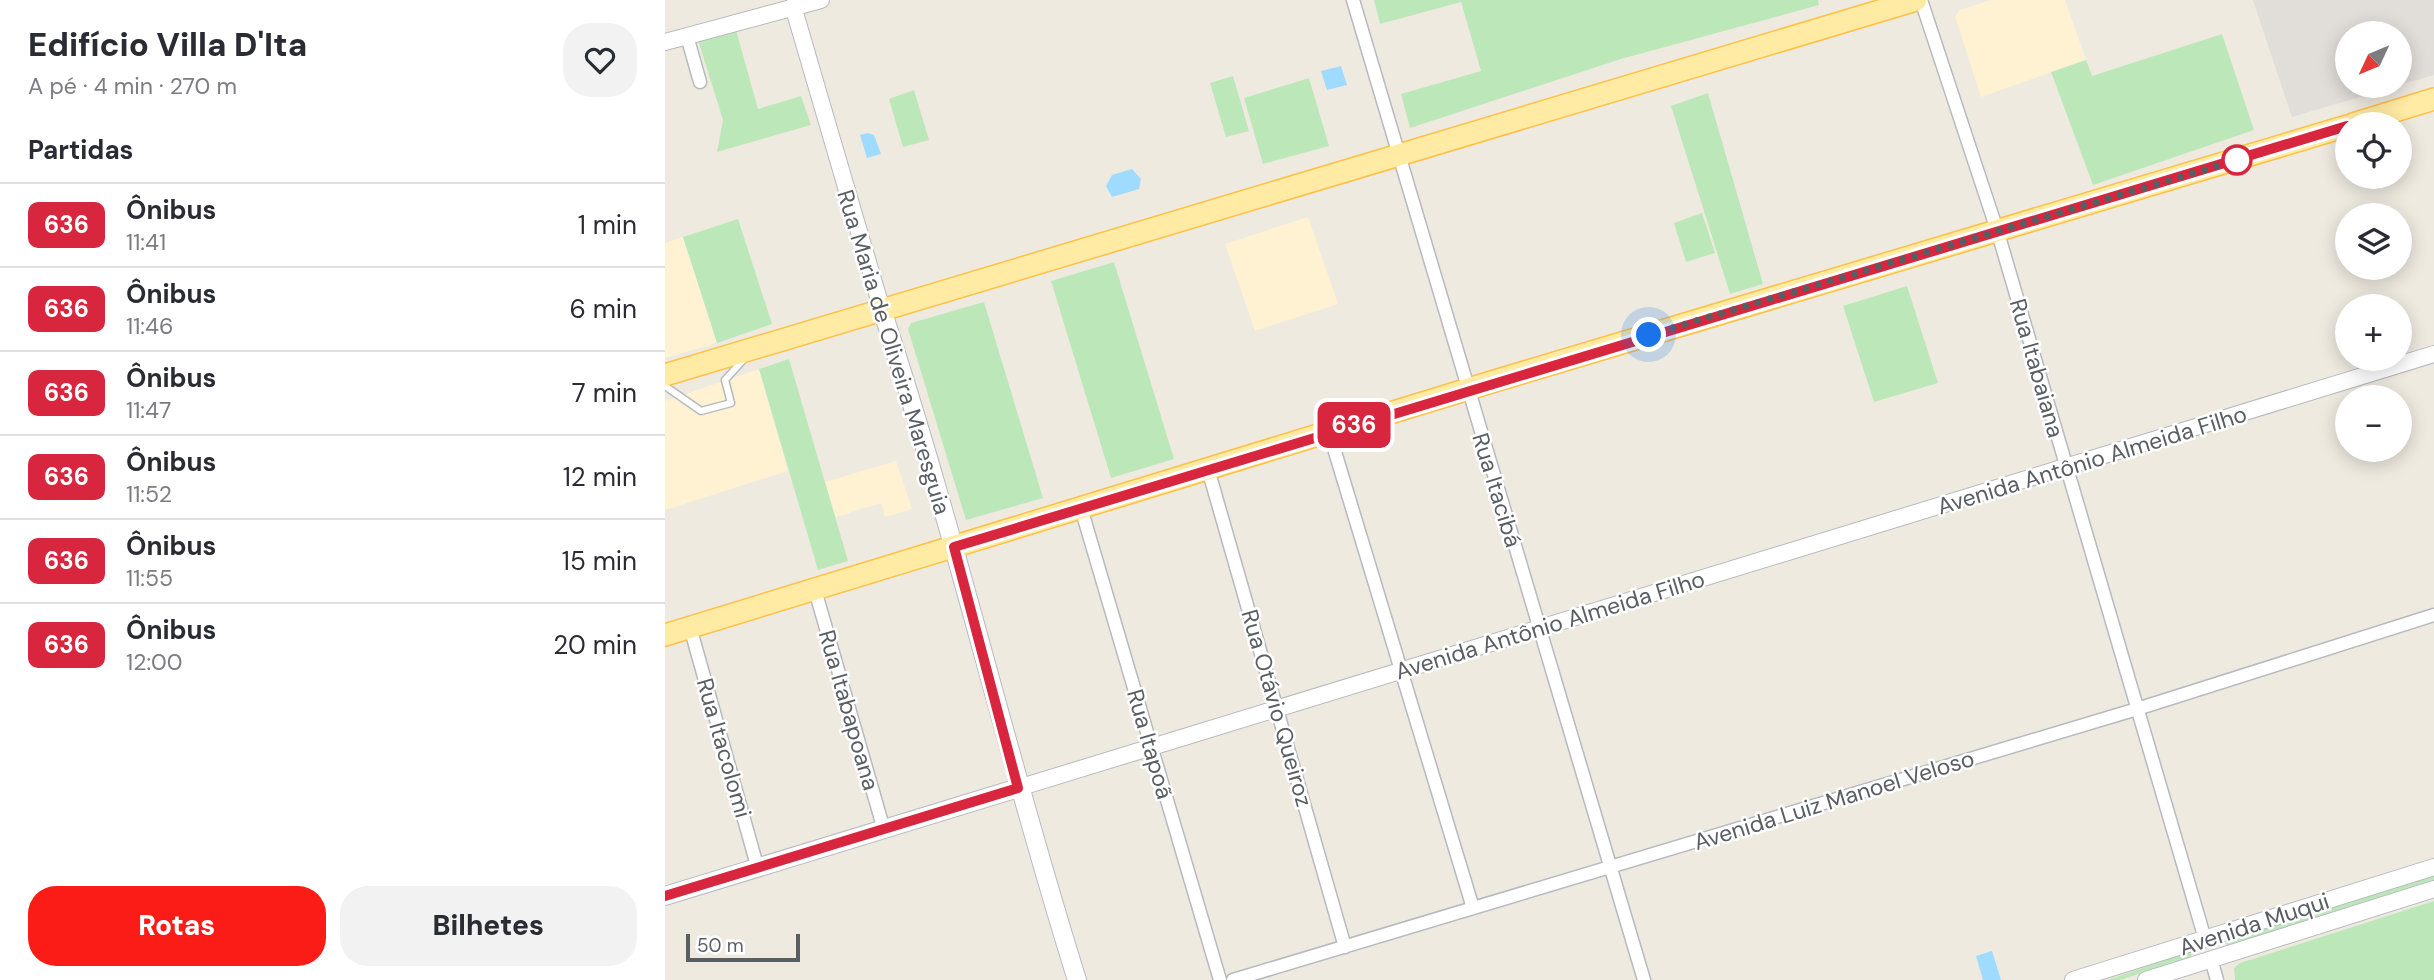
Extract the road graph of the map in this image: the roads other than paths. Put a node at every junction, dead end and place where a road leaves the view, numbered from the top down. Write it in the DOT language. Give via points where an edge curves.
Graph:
graph roads {
  1 [pos="821,0"];
  2 [pos="1353,0"];
  3 [pos="1919,0"];
  4 [pos="793,6"];
  5 [pos="687,36"];
  6 [pos="665,42"];
  7 [pos="700,82"];
  8 [pos="2434,99"];
  9 [pos="2392,112"];
  10 [pos="2335,130"];
  11 [pos="1400,154"];
  12 [pos="1998,233"];
  13 [pos="882,310"];
  14 [pos="753,348"];
  15 [pos="2434,354"];
  16 [pos="665,375"];
  17 [pos="665,386"];
  18 [pos="1467,390"];
  19 [pos="1329,432"];
  20 [pos="1208,469"];
  21 [pos="2067,469"];
  22 [pos="1081,508"];
  23 [pos="954,547"];
  24 [pos="815,590"];
  25 [pos="2434,615"];
  26 [pos="690,627"];
  27 [pos="1540,627"];
  28 [pos="665,635"];
  29 [pos="1403,670"];
  30 [pos="1277,709"];
  31 [pos="2137,709"];
  32 [pos="1151,747"];
  33 [pos="1018,788"];
  34 [pos="884,830"];
  35 [pos="1610,867"];
  36 [pos="2434,867"];
  37 [pos="758,869"];
  38 [pos="2434,889"];
  39 [pos="665,895"];
  40 [pos="1473,908"];
  41 [pos="2205,939"];
  42 [pos="1345,947"];
  43 [pos="2211,959"];
  44 [pos="2080,979"];
  45 [pos="1077,980"];
  46 [pos="1220,980"];
  47 [pos="1233,980"];
  48 [pos="1644,980"];
  49 [pos="2146,980"];
  50 [pos="2217,980"];
  1 -- 4 [label="street"];
  2 -- 11 [label="street, Rua Itacibá"];
  3 -- 11 [label="main road"];
  3 -- 12 [label="street, Rua Itabaiana"];
  4 -- 5 [label="street"];
  4 -- 13 [label="street, Rua Maria de Oliveira Maresguia"];
  5 -- 6 [label="street"];
  5 -- 7 [label="street"];
  8 -- 9 [label="main road"];
  10 -- 12 [label="main road"];
  11 -- 13 [label="main road"];
  11 -- 18 [label="street, Rua Itacibá"];
  12 -- 18 [label="main road"];
  12 -- 21 [label="street, Rua Itabaiana"];
  13 -- 14 [label="main road"];
  13 -- 23 [label="main road, Rua Maria de Oliveira Maresguia"];
  14 -- 16 [label="main road"];
  14 -- 17 [label="lane" via="725,380 731,402 701,411"];
  15 -- 21 [label="street, Avenida Antônio Almeida Filho"];
  18 -- 19 [label="main road"];
  18 -- 27 [label="street, Rua Itacibá"];
  19 -- 20 [label="main road"];
  19 -- 29 [label="street"];
  20 -- 22 [label="main road"];
  20 -- 30 [label="street, Rua Otávio Queiroz"];
  21 -- 27 [label="street, Avenida Antônio Almeida Filho"];
  21 -- 31 [label="street, Rua Itabaiana"];
  22 -- 23 [label="main road"];
  22 -- 32 [label="street, Rua Itapoã"];
  23 -- 24 [label="main road"];
  23 -- 33 [label="main road, Rua Maria de Oliveira Maresguia"];
  24 -- 26 [label="main road"];
  24 -- 34 [label="street, Rua Itabapoana"];
  25 -- 31 [label="street, Avenida Luiz Manoel Veloso"];
  26 -- 28 [label="main road"];
  26 -- 37 [label="street, Rua Itacolomi"];
  27 -- 29 [label="street, Avenida Antônio Almeida Filho"];
  27 -- 35 [label="street, Rua Itacibá"];
  29 -- 30 [label="street, Avenida Antônio Almeida Filho"];
  29 -- 40 [label="street"];
  30 -- 32 [label="street, Avenida Antônio Almeida Filho"];
  30 -- 42 [label="street, Rua Otávio Queiroz"];
  31 -- 35 [label="street, Avenida Luiz Manoel Veloso"];
  31 -- 41 [label="street, Rua Itabaiana"];
  32 -- 33 [label="street, Avenida Antônio Almeida Filho"];
  32 -- 46 [label="street, Rua Itapoã"];
  33 -- 34 [label="main road, Avenida Antônio Almeida Filho"];
  33 -- 45 [label="main road, Rua Maria de Oliveira Maresguia"];
  34 -- 37 [label="main road, Avenida Antônio Almeida Filho"];
  35 -- 40 [label="street, Avenida Luiz Manoel Veloso"];
  35 -- 48 [label="street, Rua Itacibá"];
  36 -- 41 [label="street, Avenida Muqui"];
  37 -- 39 [label="main road, Avenida Antônio Almeida Filho"];
  38 -- 43 [label="street"];
  40 -- 42 [label="street, Avenida Luiz Manoel Veloso"];
  41 -- 43 [label="street"];
  41 -- 44 [label="street, Avenida Muqui"];
  42 -- 47 [label="street, Avenida Luiz Manoel Veloso"];
  43 -- 49 [label="street"];
  43 -- 50 [label="street"];
}
